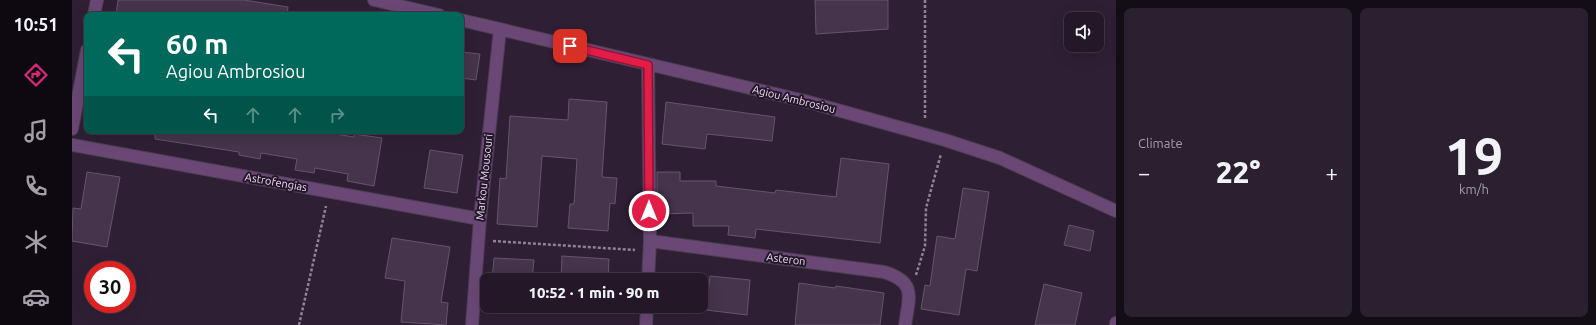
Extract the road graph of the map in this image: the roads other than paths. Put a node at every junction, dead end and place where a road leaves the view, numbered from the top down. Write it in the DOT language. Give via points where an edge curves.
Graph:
graph roads {
  1 [pos="97,0"];
  2 [pos="374,0"];
  3 [pos="95,12"];
  4 [pos="426,12"];
  5 [pos="464,21"];
  6 [pos="500,29"];
  7 [pos="648,65"];
  8 [pos="84,66"];
  9 [pos="72,129"];
  10 [pos="72,145"];
  11 [pos="1116,211"];
  12 [pos="480,219"];
  13 [pos="649,246"];
  14 [pos="648,273"];
  15 [pos="647,313"];
  16 [pos="472,325"];
  17 [pos="646,325"];
  18 [pos="905,325"];
  1 -- 3 [label="street"];
  2 -- 4 [label="street"];
  5 -- 6 [label="street, Agiou Ambrosiou"];
  6 -- 7 [label="street, Agiou Ambrosiou"];
  6 -- 12 [label="street, Markou Mousouri"];
  7 -- 11 [label="street, Agiou Ambrosiou" via="805,101 945,140 1000,158"];
  7 -- 13 [label="street"];
  8 -- 9 [label="street"];
  10 -- 12 [label="street, Astrofengias"];
  12 -- 16 [label="street, Markou Mousouri"];
  13 -- 14 [label="street"];
  13 -- 18 [label="street, Asteron" via="884,272 897,276 907,284 909,297"];
  15 -- 17 [label="street"];
}
